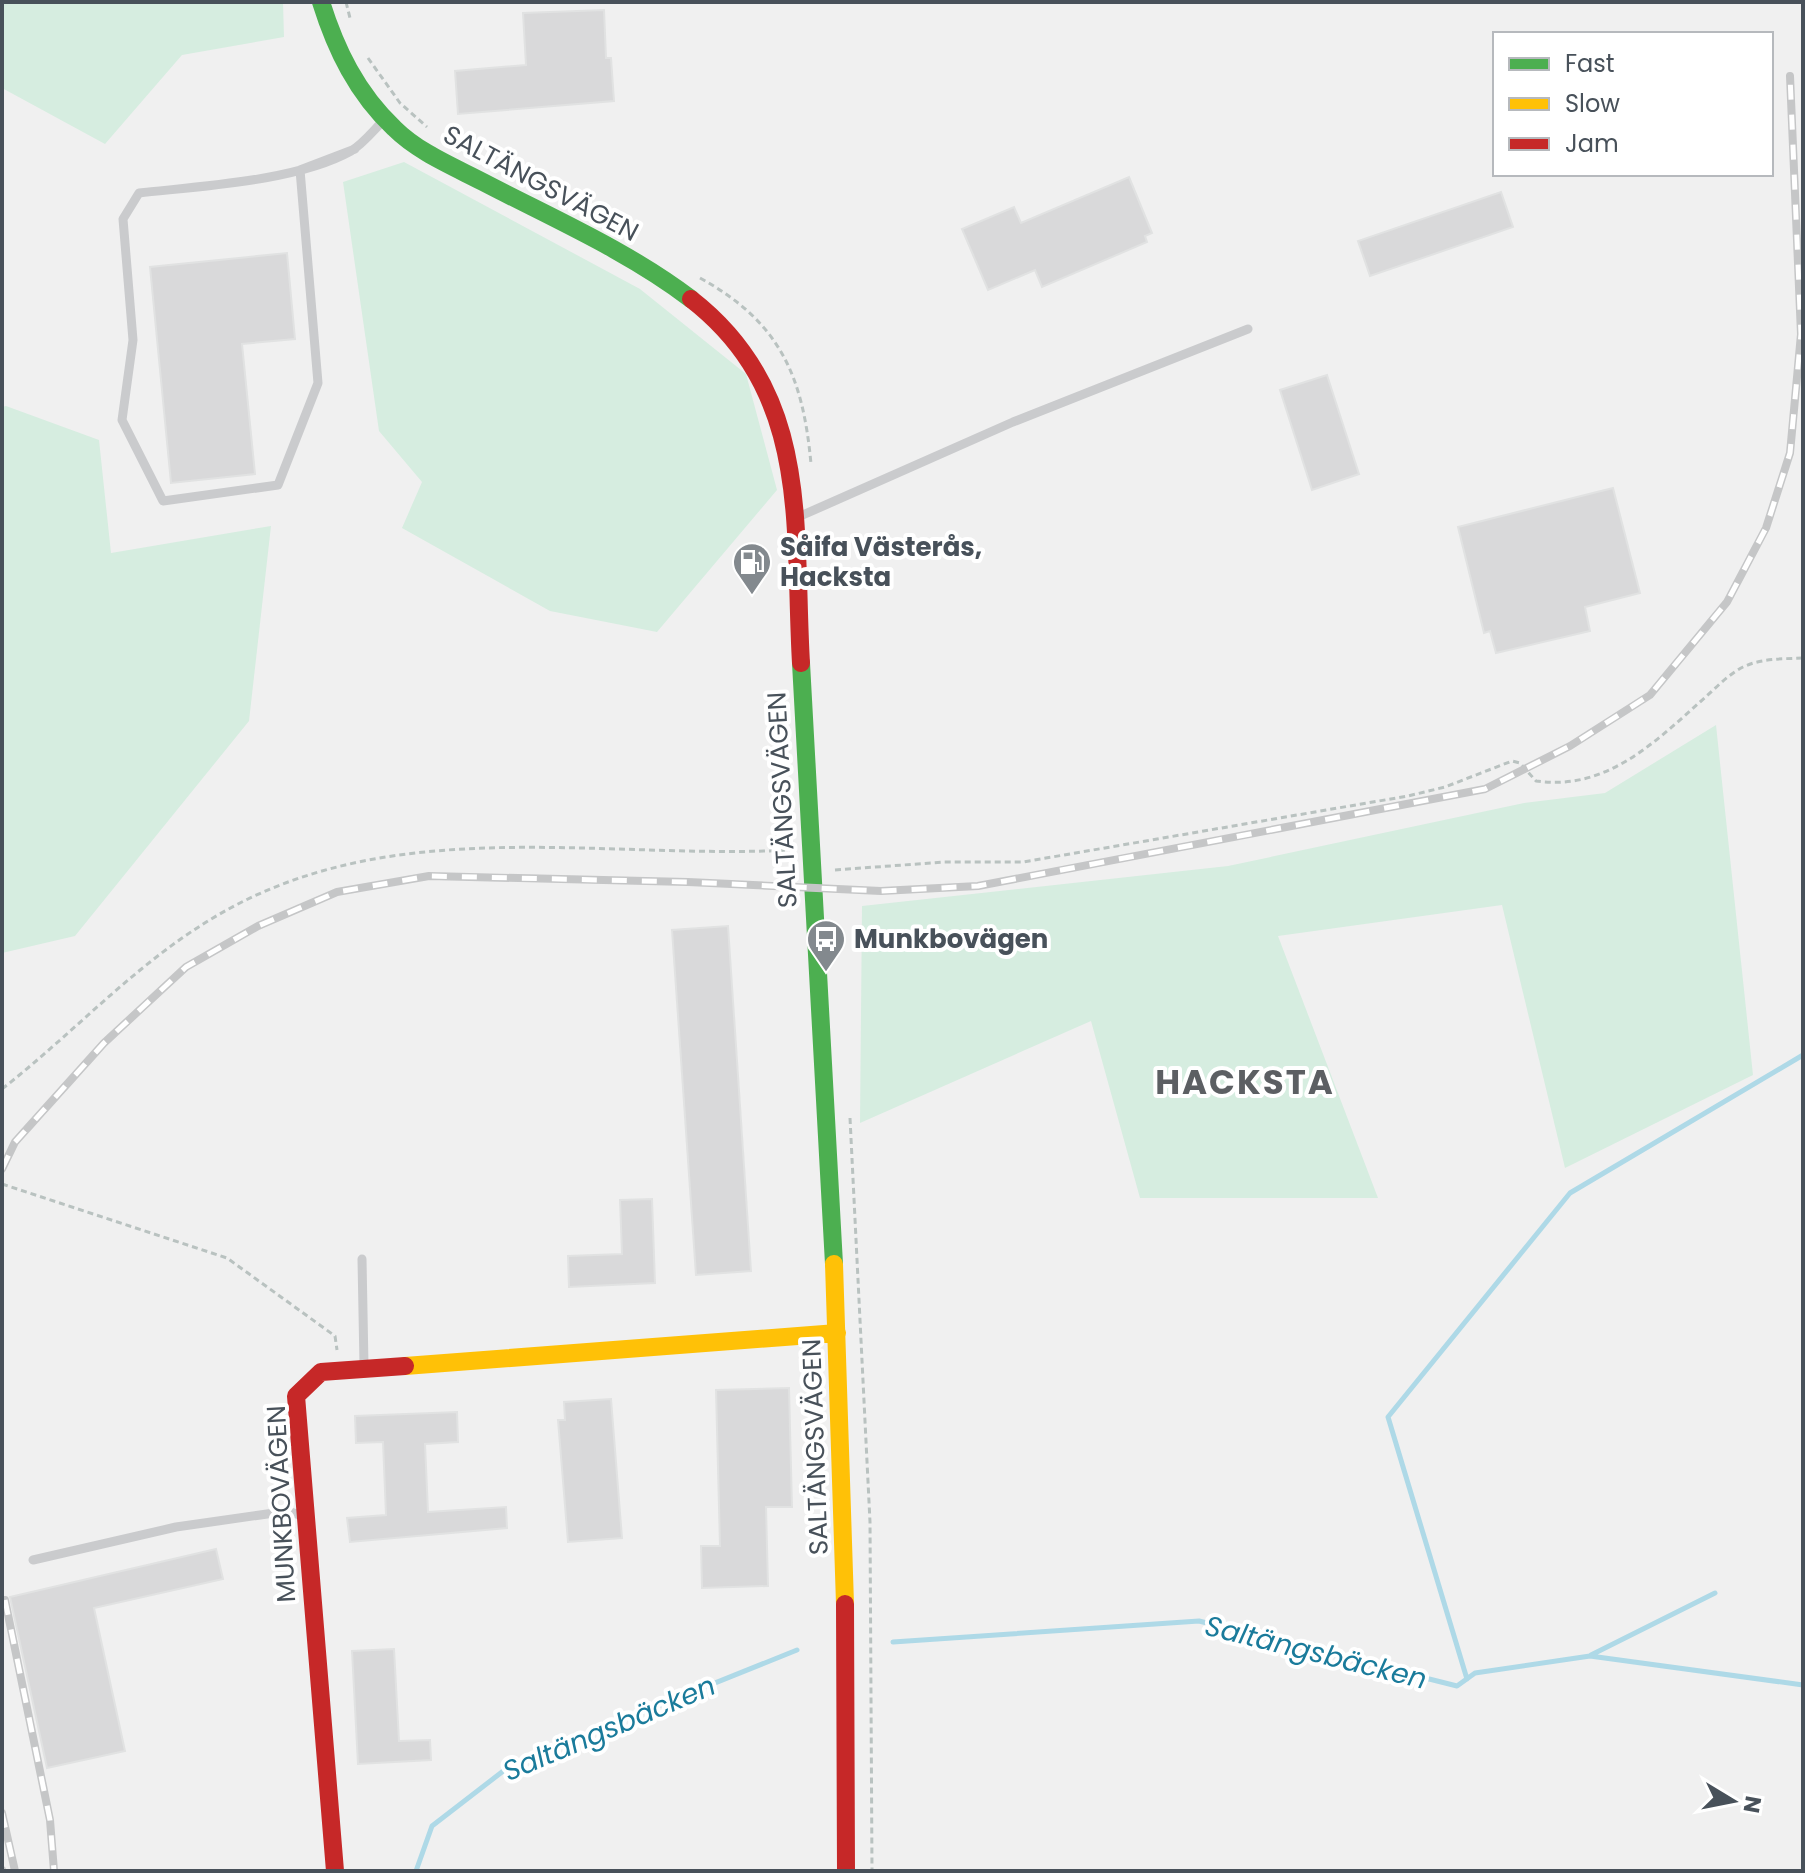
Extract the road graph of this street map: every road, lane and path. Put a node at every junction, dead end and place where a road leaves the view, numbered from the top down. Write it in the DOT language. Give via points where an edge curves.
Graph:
graph roads {
  1 [pos="321,2"];
  2 [pos="346,2"];
  3 [pos="352,25"];
  4 [pos="365,53"];
  5 [pos="383,121"];
  6 [pos="431,130"];
  7 [pos="300,170"];
  8 [pos="698,277"];
  9 [pos="1248,329"];
  10 [pos="811,469"];
  11 [pos="793,519"];
  12 [pos="1803,658"];
  13 [pos="810,848"];
  14 [pos="835,858"];
  15 [pos="835,870"];
  16 [pos="836,880"];
  17 [pos="2,1089"];
  18 [pos="849,1107"];
  19 [pos="2,1184"];
  20 [pos="362,1259"];
  21 [pos="837,1333"];
  22 [pos="364,1369"];
  23 [pos="341,1370"];
  24 [pos="305,1517"];
  25 [pos="33,1560"];
  26 [pos="335,1871"];
  27 [pos="846,1871"];
  28 [pos="872,1871"];
  1 -- 5 [label="street, SALTÄNGSVÄGEN" via="353,79"];
  2 -- 3 [label="path"];
  4 -- 6 [label="path" via="400,103"];
  5 -- 7 [label="lane" via="355,149"];
  5 -- 11 [label="street, SALTÄNGSVÄGEN" via="412,144 659,276 733,337 750,358 779,417"];
  7 -- 7 [label="lane" via="139,193 123,219 133,340 122,420 163,501 278,485 318,383"];
  8 -- 10 [label="path" via="744,307 786,359 800,388"];
  9 -- 11 [label="lane" via="1013,422"];
  11 -- 13 [label="street, SALTÄNGSVÄGEN"];
  12 -- 15 [label="path" via="1766,660 1743,668 1625,764 1574,780 1536,781 1512,761 1408,796 1023,862"];
  13 -- 17 [label="path" via="717,854 482,846 396,852 315,872 219,914 141,967"];
  13 -- 21 [label="street, SALTÄNGSVÄGEN"];
  14 -- 15 [label="path"];
  15 -- 16 [label="path"];
  18 -- 28 [label="path" via="870,1522"];
  19 -- 23 [label="path" via="227,1258 335,1336"];
  20 -- 22 [label="lane"];
  21 -- 22 [label="street, MUNKBOVÄGEN"];
  21 -- 27 [label="street, SALTÄNGSVÄGEN" via="848,1716"];
  22 -- 23 [label="street, MUNKBOVÄGEN"];
  23 -- 24 [label="street, MUNKBOVÄGEN" via="321,1372 296,1396"];
  24 -- 25 [label="lane" via="288,1511 176,1527"];
  24 -- 26 [label="street, MUNKBOVÄGEN"];
}
